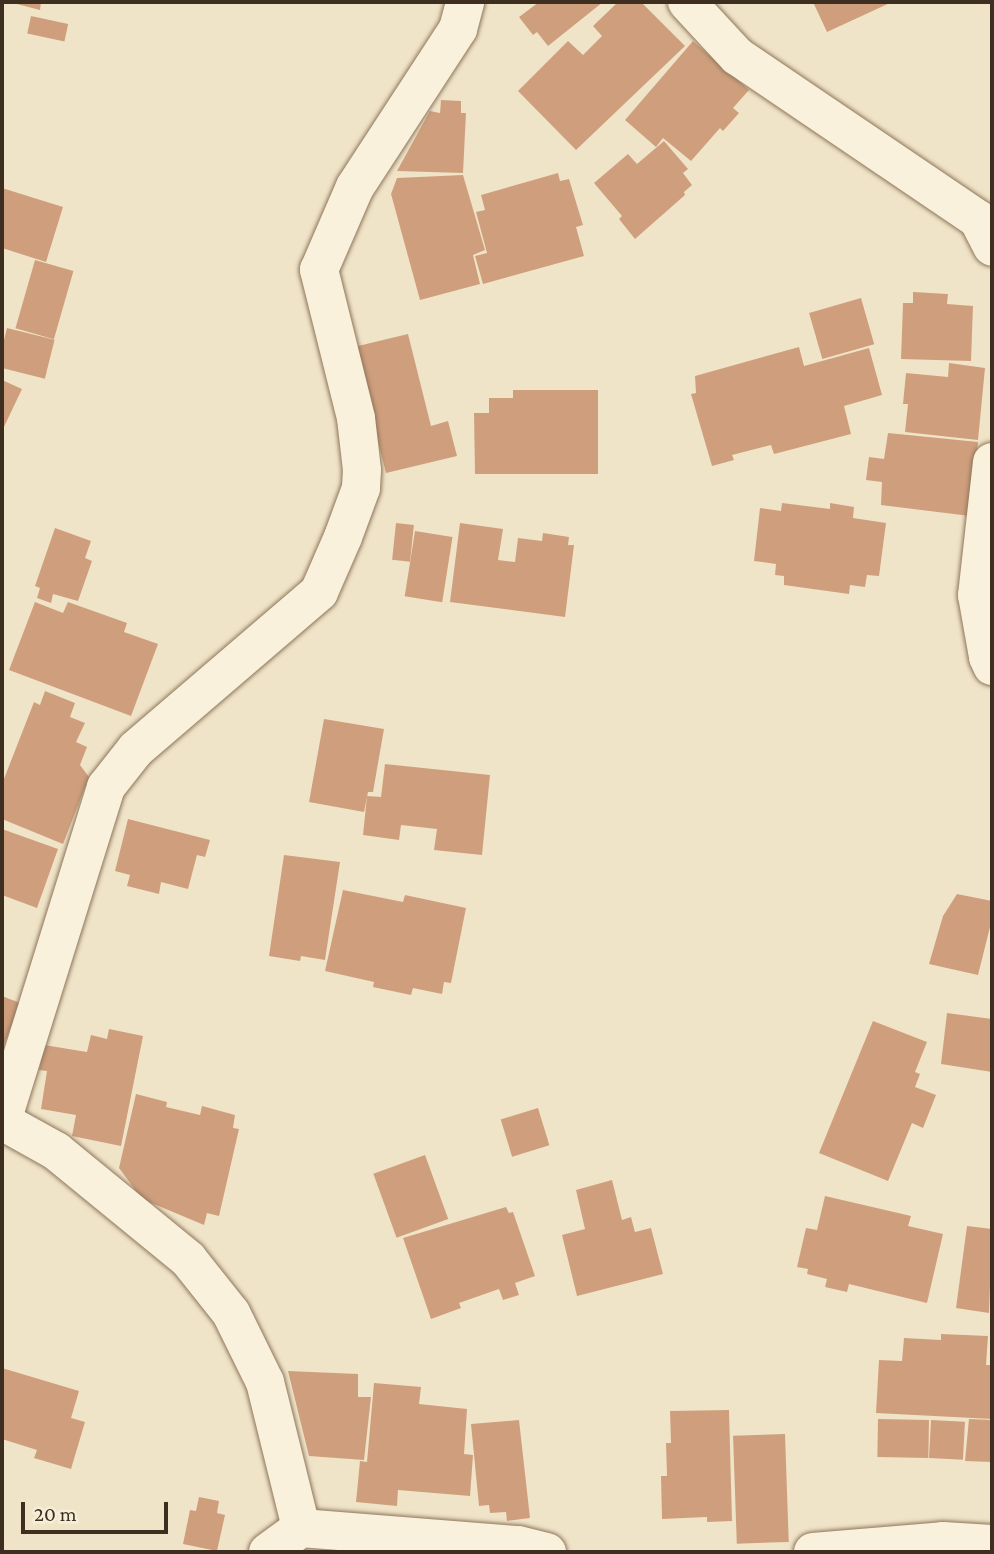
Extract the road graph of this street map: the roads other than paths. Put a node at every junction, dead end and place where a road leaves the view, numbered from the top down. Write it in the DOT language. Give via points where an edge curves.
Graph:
graph roads {
  1 [pos="465,2"];
  2 [pos="687,2"];
  3 [pos="992,247"];
  4 [pos="992,462"];
  5 [pos="992,666"];
  6 [pos="2,1121"];
  7 [pos="301,1528"];
  8 [pos="992,1544"];
  9 [pos="268,1552"];
  10 [pos="547,1552"];
  11 [pos="813,1552"];
  1 -- 6 [label="street" via="458,29 355,187 319,270 356,418 362,470 361,488 343,537 320,592 136,749 106,787"];
  2 -- 3 [label="street" via="737,56 978,219"];
  4 -- 5 [label="street" via="977,595"];
  6 -- 7 [label="street" via="56,1151 188,1259 231,1313 265,1382"];
  7 -- 9 [label="street"];
  7 -- 10 [label="street" via="518,1545"];
  8 -- 11 [label="street" via="943,1541"];
}
